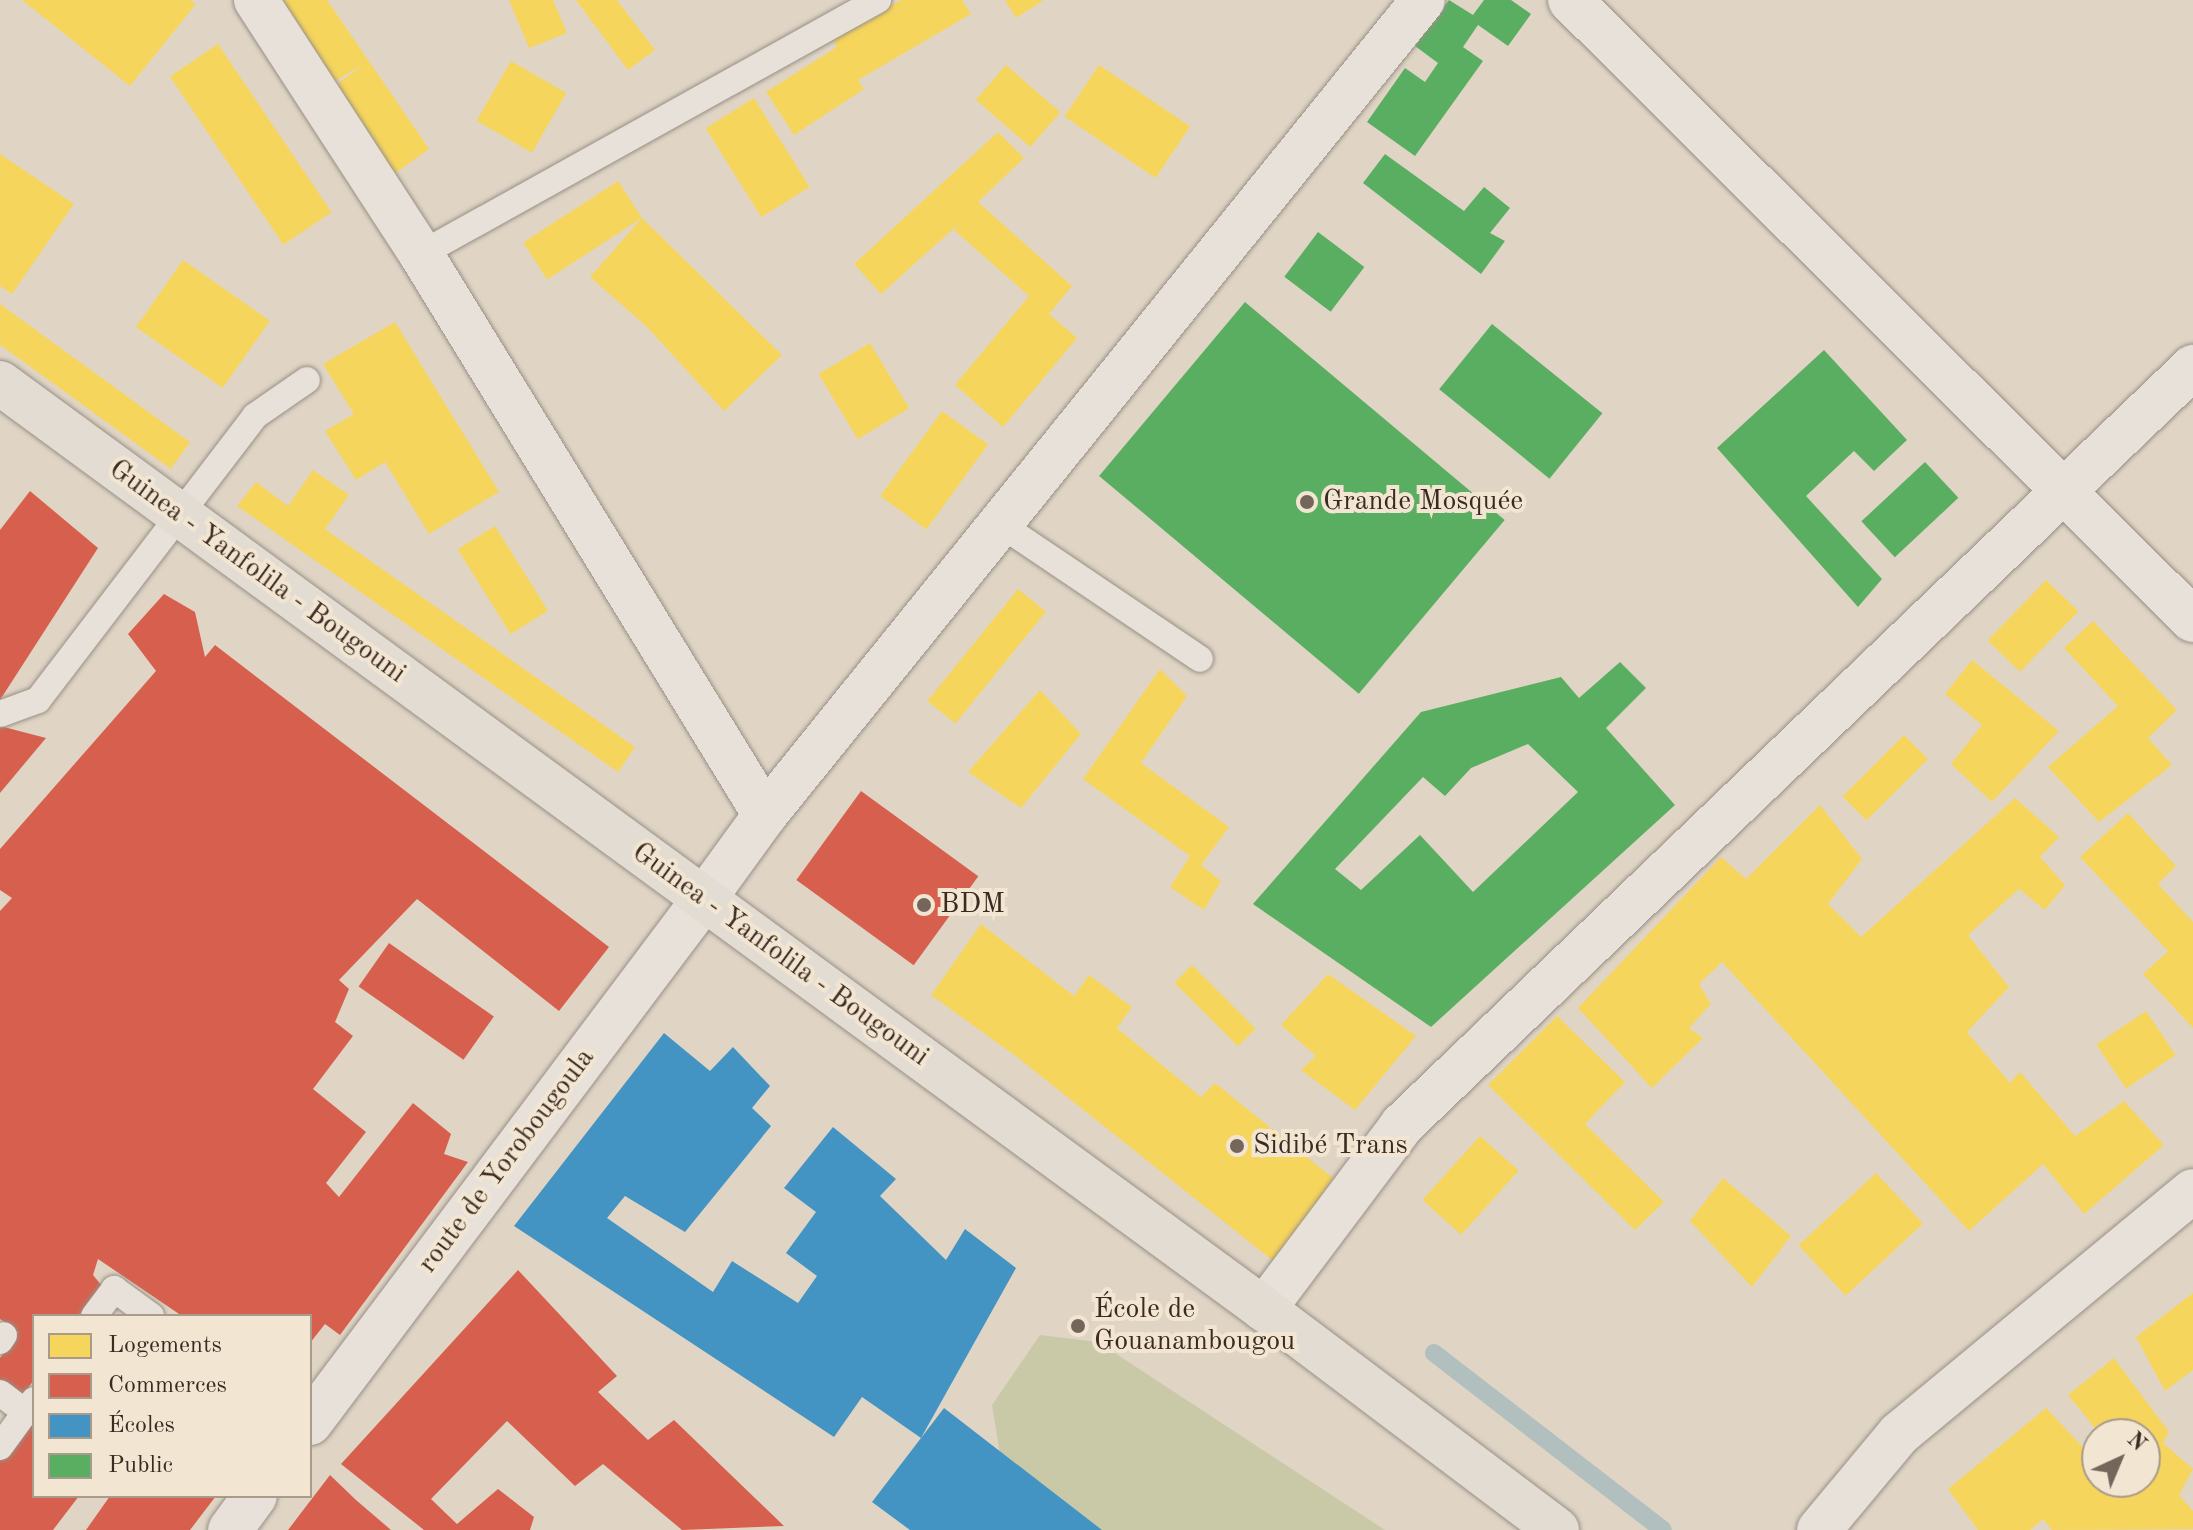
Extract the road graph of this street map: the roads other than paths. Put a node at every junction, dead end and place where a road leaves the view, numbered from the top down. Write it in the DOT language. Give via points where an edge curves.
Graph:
graph roads {
  1 [pos="256,0"];
  2 [pos="878,0"];
  3 [pos="1423,0"];
  4 [pos="1570,0"];
  5 [pos="421,254"];
  6 [pos="2193,367"];
  7 [pos="307,380"];
  8 [pos="0,383"];
  9 [pos="2065,489"];
  10 [pos="181,516"];
  11 [pos="1000,524"];
  12 [pos="2193,620"];
  13 [pos="1200,659"];
  14 [pos="0,714"];
  15 [pos="765,815"];
  16 [pos="704,899"];
  17 [pos="2193,1191"];
  18 [pos="1264,1309"];
  19 [pos="95,1314"];
  20 [pos="148,1314"];
  21 [pos="0,1393"];
  22 [pos="30,1406"];
  23 [pos="312,1420"];
  24 [pos="0,1447"];
  25 [pos="254,1498"];
  26 [pos="230,1530"];
  27 [pos="1557,1530"];
  28 [pos="1819,1530"];
  1 -- 5 [label="street"];
  2 -- 5 [label="lane"];
  3 -- 11 [label="street, route de Yorobougoula"];
  4 -- 9 [label="street"];
  5 -- 15 [label="street"];
  6 -- 9 [label="street"];
  7 -- 10 [label="lane" via="255,416"];
  8 -- 10 [label="main road, Guinea - Yanfolila - Bougouni"];
  9 -- 12 [label="street"];
  9 -- 18 [label="street" via="1402,1125"];
  10 -- 14 [label="lane" via="38,700"];
  10 -- 16 [label="main road, Guinea - Yanfolila - Bougouni"];
  11 -- 13 [label="lane"];
  11 -- 15 [label="street, route de Yorobougoula"];
  15 -- 16 [label="street, route de Yorobougoula"];
  16 -- 18 [label="main road, Guinea - Yanfolila - Bougouni"];
  16 -- 23 [label="street, route de Yorobougoula"];
  17 -- 28 [label="street" via="1899,1434"];
  18 -- 27 [label="main road, Guinea - Yanfolila - Bougouni"];
  19 -- 20 [label="lane" via="114,1289"];
  21 -- 22 [label="lane"];
  22 -- 24 [label="lane"];
  25 -- 26 [label="street"];
}
